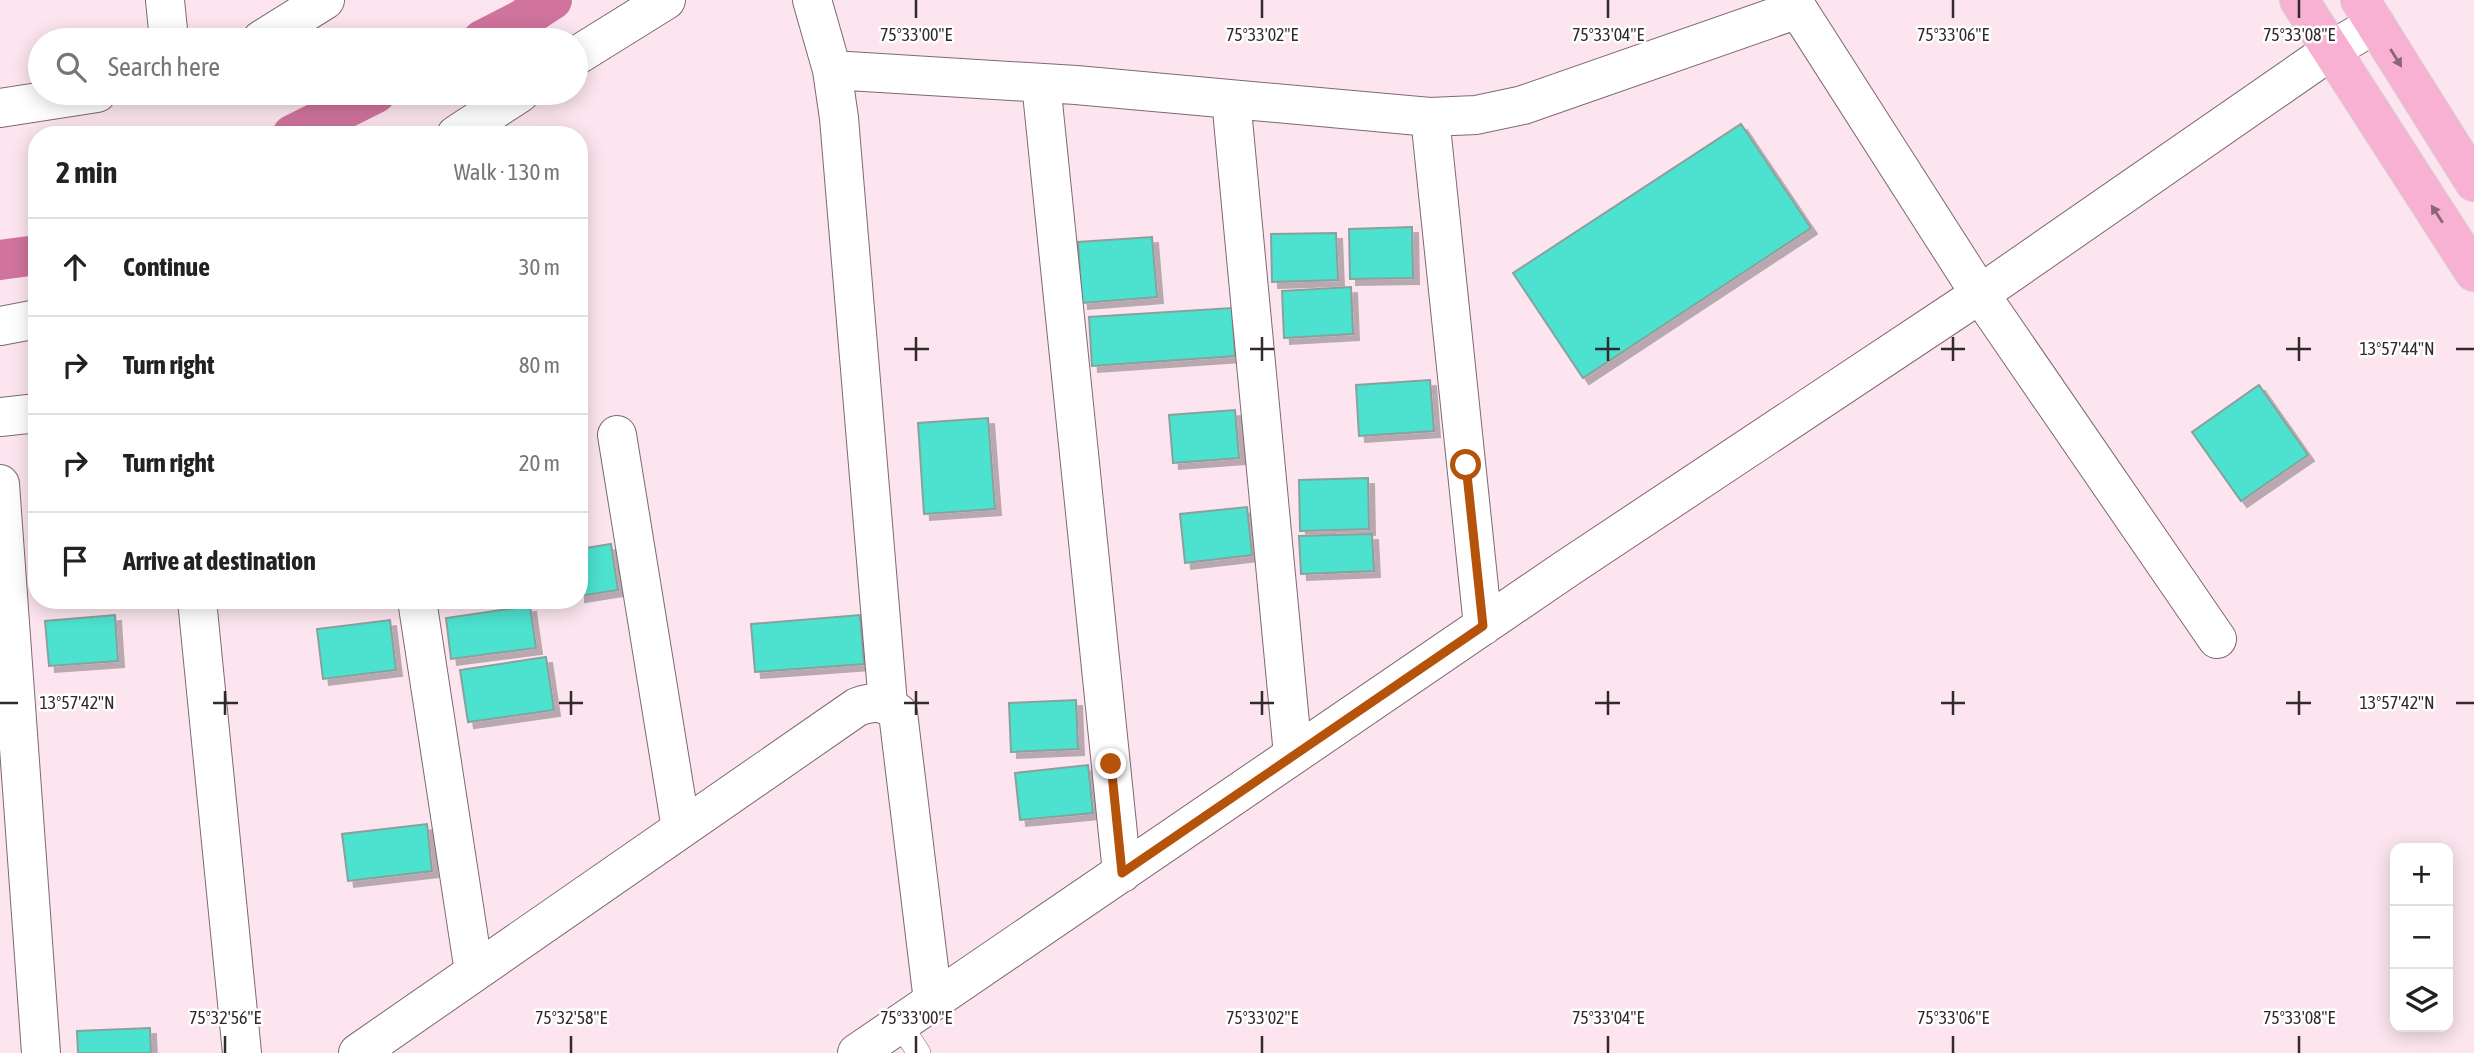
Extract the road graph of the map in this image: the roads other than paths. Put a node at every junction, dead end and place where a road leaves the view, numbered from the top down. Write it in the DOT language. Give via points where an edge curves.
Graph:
graph roads {
  1 [pos="165,0"];
  2 [pos="325,0"];
  3 [pos="666,0"];
  4 [pos="812,0"];
  5 [pos="2299,0"];
  6 [pos="1795,4"];
  7 [pos="2367,12"];
  8 [pos="168,28"];
  9 [pos="280,28"];
  10 [pos="588,49"];
  11 [pos="2332,50"];
  12 [pos="832,70"];
  13 [pos="1041,83"];
  14 [pos="1231,99"];
  15 [pos="28,104"];
  16 [pos="502,105"];
  17 [pos="0,108"];
  18 [pos="1430,117"];
  19 [pos="470,126"];
  20 [pos="2474,182"];
  21 [pos="2474,272"];
  22 [pos="1980,294"];
  23 [pos="28,321"];
  24 [pos="0,326"];
  25 [pos="28,414"];
  26 [pos="0,417"];
  27 [pos="617,435"];
  28 [pos="0,484"];
  29 [pos="198,609"];
  30 [pos="418,609"];
  31 [pos="1483,626"];
  32 [pos="2217,639"];
  33 [pos="888,705"];
  34 [pos="1293,755"];
  35 [pos="681,829"];
  36 [pos="1122,873"];
  37 [pos="474,972"];
  38 [pos="933,1001"];
  39 [pos="910,1038"];
  40 [pos="41,1053"];
  41 [pos="242,1053"];
  42 [pos="358,1053"];
  43 [pos="857,1053"];
  1 -- 8 [label="street"];
  2 -- 9 [label="street"];
  3 -- 10 [label="street"];
  4 -- 12 [label="street"];
  5 -- 11 [label="main road"];
  6 -- 18 [label="street" via="1523,105 1476,115"];
  6 -- 22 [label="street"];
  7 -- 11 [label="street"];
  7 -- 20 [label="main road, one-way"];
  21 -- 11 [label="main road, one-way"];
  11 -- 22 [label="street"];
  12 -- 13 [label="street"];
  12 -- 33 [label="street"];
  13 -- 14 [label="street"];
  13 -- 36 [label="street"];
  14 -- 18 [label="street"];
  14 -- 34 [label="street"];
  15 -- 17 [label="street"];
  16 -- 19 [label="street"];
  18 -- 31 [label="street"];
  22 -- 31 [label="street"];
  22 -- 32 [label="street"];
  23 -- 24 [label="street"];
  25 -- 26 [label="street"];
  27 -- 35 [label="street"];
  28 -- 40 [label="street"];
  29 -- 41 [label="street"];
  30 -- 37 [label="street"];
  31 -- 34 [label="street"];
  33 -- 35 [label="street" via="872,702 857,707"];
  33 -- 38 [label="street" via="898,713"];
  34 -- 36 [label="street"];
  35 -- 37 [label="street"];
  36 -- 38 [label="street"];
  37 -- 42 [label="street"];
  38 -- 39 [label="street"];
  39 -- 43 [label="street"];
}
